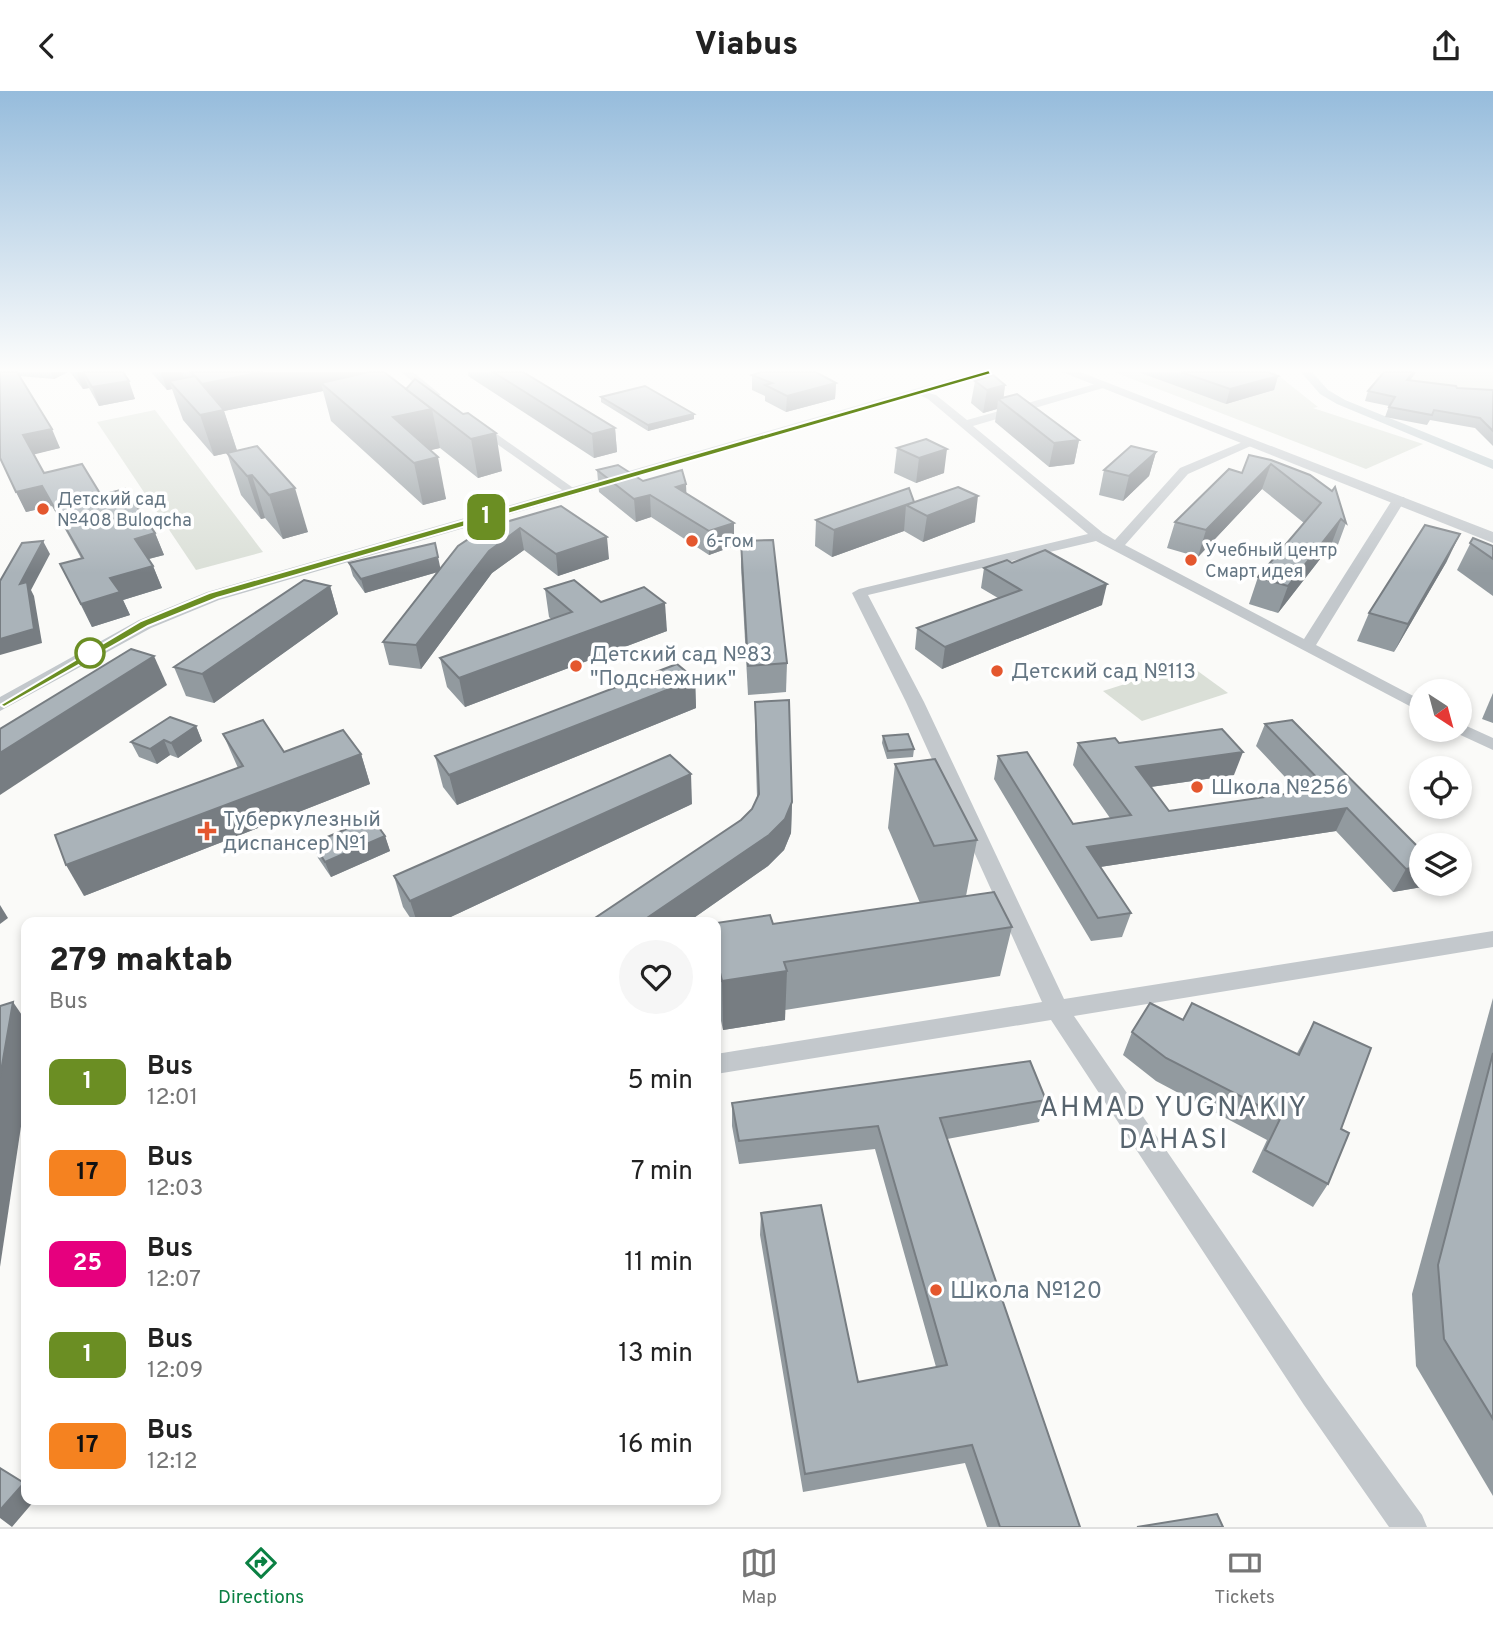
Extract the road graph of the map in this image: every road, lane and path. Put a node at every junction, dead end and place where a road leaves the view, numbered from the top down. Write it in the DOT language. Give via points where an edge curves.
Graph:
graph roads {
  1 [pos="497,439"];
  2 [pos="757,439"];
  3 [pos="983,439"];
  4 [pos="1239,439"];
  5 [pos="1249,443"];
  6 [pos="573,492"];
  7 [pos="1399,500"];
  8 [pos="1493,538"];
  9 [pos="1107,541"];
  10 [pos="1307,646"];
  11 [pos="1409,701"];
  12 [pos="0,705"];
  13 [pos="1472,734"];
  14 [pos="1493,745"];
  15 [pos="1493,939"];
  16 [pos="1058,1011"];
  17 [pos="721,1063"];
  18 [pos="1410,1527"];
  1 -- 6 [label="street"];
  2 -- 6 [label="street"];
  3 -- 9 [label="street"];
  4 -- 5 [label="street"];
  5 -- 7 [label="street"];
  5 -- 9 [label="street" via="1184,471"];
  6 -- 12 [label="street" via="200,600 115,639"];
  7 -- 8 [label="street"];
  7 -- 10 [label="street"];
  9 -- 10 [label="street"];
  9 -- 16 [label="street" via="859,593 915,702"];
  10 -- 11 [label="street"];
  13 -- 14 [label="street"];
  15 -- 16 [label="street"];
  16 -- 17 [label="street"];
  16 -- 18 [label="street" via="1315,1394"];
}
